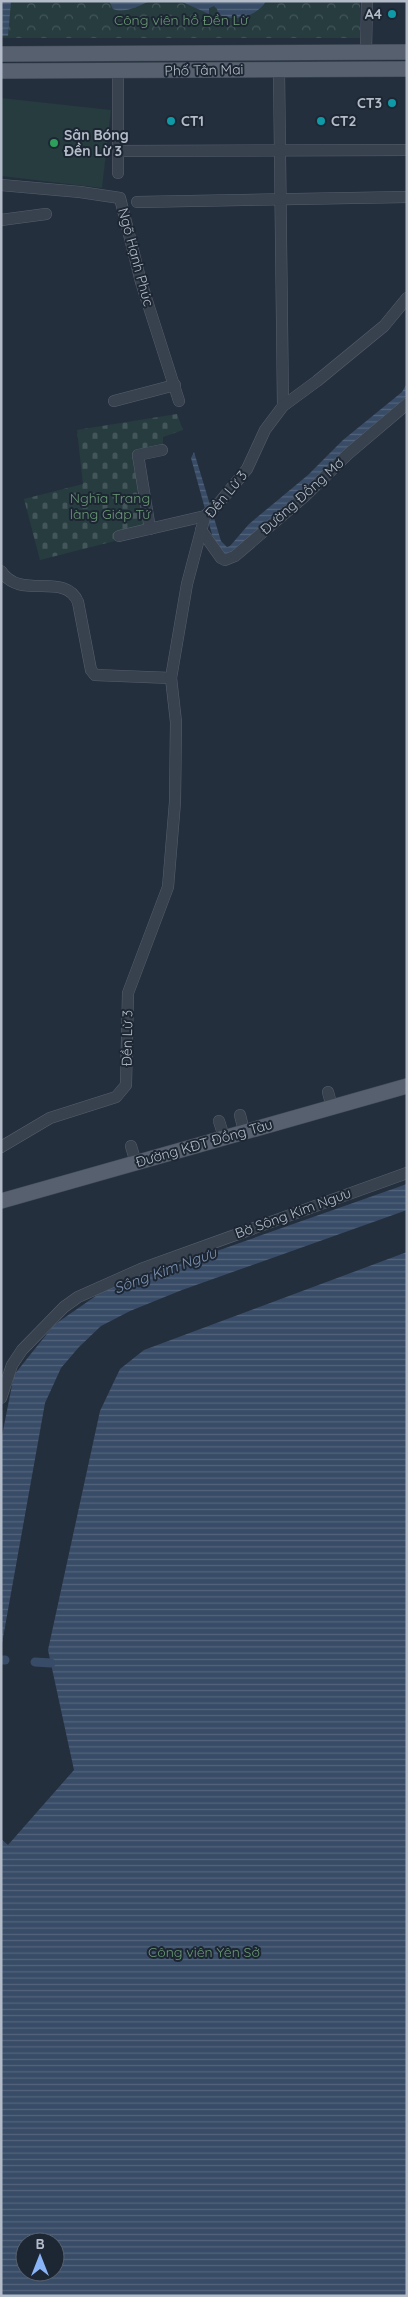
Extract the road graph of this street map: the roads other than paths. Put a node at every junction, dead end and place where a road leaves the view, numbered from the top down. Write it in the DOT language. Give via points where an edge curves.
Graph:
graph roads {
  1 [pos="367,1"];
  2 [pos="366,52"];
  3 [pos="407,52"];
  4 [pos="1,54"];
  5 [pos="407,69"];
  6 [pos="279,70"];
  7 [pos="1,71"];
  8 [pos="118,71"];
  9 [pos="279,150"];
  10 [pos="407,150"];
  11 [pos="118,151"];
  12 [pos="118,173"];
  13 [pos="1,185"];
  14 [pos="407,197"];
  15 [pos="280,200"];
  16 [pos="137,202"];
  17 [pos="46,214"];
  18 [pos="1,220"];
  19 [pos="407,298"];
  20 [pos="175,385"];
  21 [pos="114,401"];
  22 [pos="179,401"];
  23 [pos="407,404"];
  24 [pos="283,406"];
  25 [pos="162,450"];
  26 [pos="210,512"];
  27 [pos="150,529"];
  28 [pos="201,530"];
  29 [pos="119,536"];
  30 [pos="1,570"];
  31 [pos="171,678"];
  32 [pos="407,1086"];
  33 [pos="328,1092"];
  34 [pos="332,1107"];
  35 [pos="240,1115"];
  36 [pos="219,1121"];
  37 [pos="244,1131"];
  38 [pos="224,1137"];
  39 [pos="131,1146"];
  40 [pos="1,1147"];
  41 [pos="136,1162"];
  42 [pos="407,1173"];
  43 [pos="1,1201"];
  44 [pos="1,1398"];
  1 -- 2 [label="street"];
  2 -- 3 [label="main road, Phố Tân Mai"];
  2 -- 4 [label="main road, Phố Tân Mai"];
  5 -- 6 [label="main road, Phố Tân Mai"];
  6 -- 8 [label="main road, Phố Tân Mai"];
  6 -- 9 [label="street"];
  7 -- 8 [label="main road, Phố Tân Mai"];
  8 -- 11 [label="street"];
  9 -- 10 [label="street"];
  9 -- 11 [label="street"];
  9 -- 15 [label="street"];
  11 -- 12 [label="street"];
  13 -- 20 [label="street, Ngõ Hạnh Phúc" via="120,198 141,282"];
  14 -- 15 [label="street"];
  15 -- 16 [label="street"];
  15 -- 24 [label="street"];
  17 -- 18 [label="street"];
  19 -- 24 [label="street, Đền Lừ 3" via="384,326"];
  20 -- 21 [label="street"];
  20 -- 22 [label="street, Ngõ Hạnh Phúc"];
  23 -- 28 [label="street, Đường Đồng Mơ" via="235,556 225,560 221,558"];
  24 -- 26 [label="street, Đền Lừ 3" via="265,430 247,469"];
  25 -- 27 [label="street" via="138,455"];
  26 -- 27 [label="street"];
  26 -- 28 [label="street, Đền Lừ 3"];
  27 -- 29 [label="street"];
  28 -- 31 [label="street, Đền Lừ 3" via="187,584"];
  30 -- 31 [label="street" via="16,585 65,588 74,593 91,670 95,675"];
  31 -- 40 [label="street, Đền Lừ 3" via="176,754 168,886 128,993 126,1085 116,1097 50,1118"];
  32 -- 34 [label="main road, Đường KĐT Đồng Tàu"];
  33 -- 34 [label="street"];
  34 -- 37 [label="main road, Đường KĐT Đồng Tàu"];
  35 -- 37 [label="street"];
  36 -- 38 [label="street"];
  37 -- 38 [label="main road, Đường KĐT Đồng Tàu"];
  38 -- 41 [label="main road, Đường KĐT Đồng Tàu"];
  39 -- 41 [label="street"];
  41 -- 43 [label="main road, Đường KĐT Đồng Tàu"];
  42 -- 44 [label="street, Bờ Sông Kim Ngưu" via="141,1269 78,1297 22,1350 12,1365"];
}
